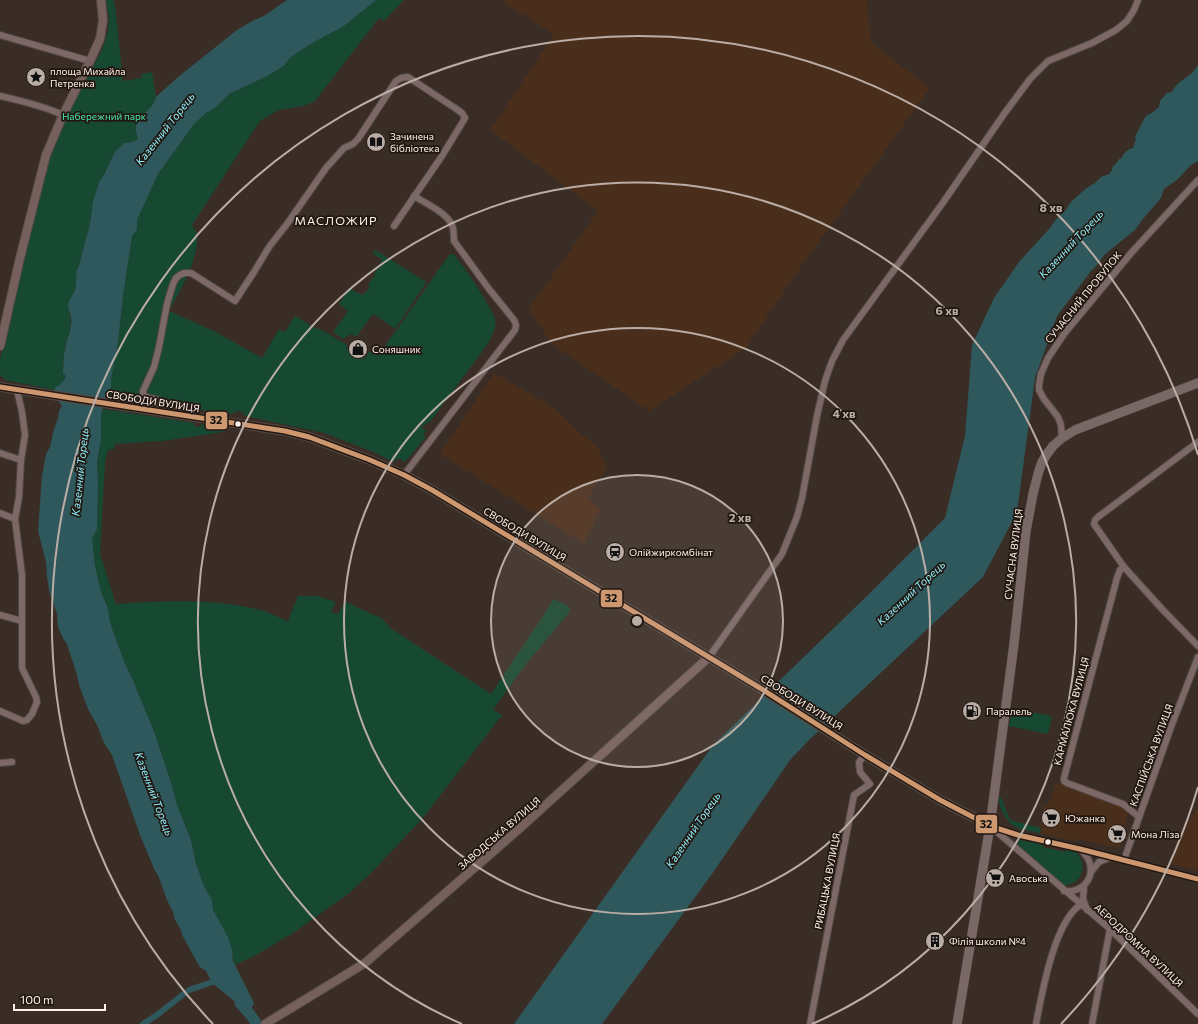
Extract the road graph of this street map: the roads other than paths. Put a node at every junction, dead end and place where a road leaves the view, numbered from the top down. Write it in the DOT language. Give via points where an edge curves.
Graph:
graph roads {
  1 [pos="101,0"];
  2 [pos="1138,0"];
  3 [pos="0,35"];
  4 [pos="90,61"];
  5 [pos="0,96"];
  6 [pos="63,115"];
  7 [pos="1198,180"];
  8 [pos="414,196"];
  9 [pos="394,226"];
  10 [pos="0,346"];
  11 [pos="1198,383"];
  12 [pos="0,387"];
  13 [pos="17,390"];
  14 [pos="158,412"];
  15 [pos="1062,438"];
  16 [pos="1198,442"];
  17 [pos="0,454"];
  18 [pos="21,460"];
  19 [pos="404,475"];
  20 [pos="0,513"];
  21 [pos="15,519"];
  22 [pos="1124,567"];
  23 [pos="0,615"];
  24 [pos="22,621"];
  25 [pos="1198,646"];
  26 [pos="709,657"];
  27 [pos="1198,657"];
  28 [pos="0,710"];
  29 [pos="865,755"];
  30 [pos="12,762"];
  31 [pos="0,763"];
  32 [pos="1139,817"];
  33 [pos="990,826"];
  34 [pos="1080,849"];
  35 [pos="1111,857"];
  36 [pos="1124,860"];
  37 [pos="1091,872"];
  38 [pos="1198,880"];
  39 [pos="1084,886"];
  40 [pos="1064,891"];
  41 [pos="1080,905"];
  42 [pos="1088,911"];
  43 [pos="1110,929"];
  44 [pos="1198,1014"];
  45 [pos="265,1024"];
  46 [pos="810,1024"];
  47 [pos="957,1024"];
  48 [pos="1036,1024"];
  49 [pos="1092,1024"];
  1 -- 4 [label="main road" via="104,20 100,39"];
  2 -- 26 [label="street" via="1127,21 1116,30 1048,61 1030,79 843,340 825,381 802,498 782,554"];
  3 -- 4 [label="street"];
  4 -- 6 [label="main road"];
  5 -- 6 [label="street" via="32,103"];
  6 -- 10 [label="main road" via="44,163"];
  7 -- 15 [label="street, СУЧАСНИЙ ПРОВУЛОК" via="1132,252 1072,325 1044,365 1039,390 1058,417"];
  8 -- 9 [label="street"];
  8 -- 14 [label="street" via="465,118 456,108 408,77 396,81 358,139 344,148 326,168 268,247 235,301 191,273 184,273 176,278 167,304 154,366 143,390 143,396 158,400"];
  8 -- 19 [label="street" via="449,220 454,241 516,325 515,330"];
  11 -- 15 [label="main road, СУЧАСНА ВУЛИЦЯ" via="1075,430"];
  12 -- 13 [label="main road, СВОБОДИ ВУЛИЦЯ"];
  13 -- 14 [label="main road, СВОБОДИ ВУЛИЦЯ"];
  13 -- 18 [label="street" via="25,435"];
  14 -- 19 [label="main road, СВОБОДИ ВУЛИЦЯ" via="309,437"];
  15 -- 33 [label="main road, СУЧАСНА ВУЛИЦЯ" via="1042,462 1026,531"];
  16 -- 22 [label="street" via="1095,520 1094,524"];
  17 -- 18 [label="street"];
  18 -- 21 [label="street"];
  19 -- 26 [label="main road, СВОБОДИ ВУЛИЦЯ" via="486,521"];
  20 -- 21 [label="street"];
  21 -- 24 [label="street" via="22,575"];
  22 -- 25 [label="street"];
  22 -- 32 [label="street, КАРМАЛЮКА ВУЛИЦЯ" via="1116,578 1064,781 1123,804"];
  23 -- 24 [label="street"];
  24 -- 28 [label="street" via="22,668 37,702 27,720 22,721"];
  26 -- 29 [label="main road, СВОБОДИ ВУЛИЦЯ"];
  26 -- 45 [label="main road, ЗАВОДСЬКА ВУЛИЦЯ" via="519,829 365,963"];
  27 -- 32 [label="street, КАСПІЙСЬКА ВУЛИЦЯ"];
  29 -- 33 [label="main road, СВОБОДИ ВУЛИЦЯ" via="940,800"];
  29 -- 46 [label="street, РИБАЦЬКА ВУЛИЦЯ" via="859,762 860,772 870,784 854,795"];
  30 -- 31 [label="street"];
  32 -- 36 [label="street, КАСПІЙСЬКА ВУЛИЦЯ"];
  33 -- 34 [label="street"];
  33 -- 40 [label="street, АЕРОДРОМНА ВУЛИЦЯ"];
  33 -- 47 [label="main road, СУЧАСНА ВУЛИЦЯ"];
  34 -- 35 [label="street"];
  34 -- 37 [label="street" via="1087,857"];
  35 -- 36 [label="street"];
  35 -- 37 [label="street" via="1099,862"];
  36 -- 38 [label="street"];
  37 -- 39 [label="street"];
  39 -- 40 [label="street" via="1071,892"];
  39 -- 42 [label="street" via="1083,899"];
  40 -- 41 [label="street, АЕРОДРОМНА ВУЛИЦЯ"];
  41 -- 42 [label="street, АЕРОДРОМНА ВУЛИЦЯ"];
  41 -- 48 [label="street" via="1074,909 1062,928 1050,962"];
  42 -- 43 [label="street, АЕРОДРОМНА ВУЛИЦЯ"];
  43 -- 44 [label="street, АЕРОДРОМНА ВУЛИЦЯ"];
  43 -- 49 [label="street"];
}
